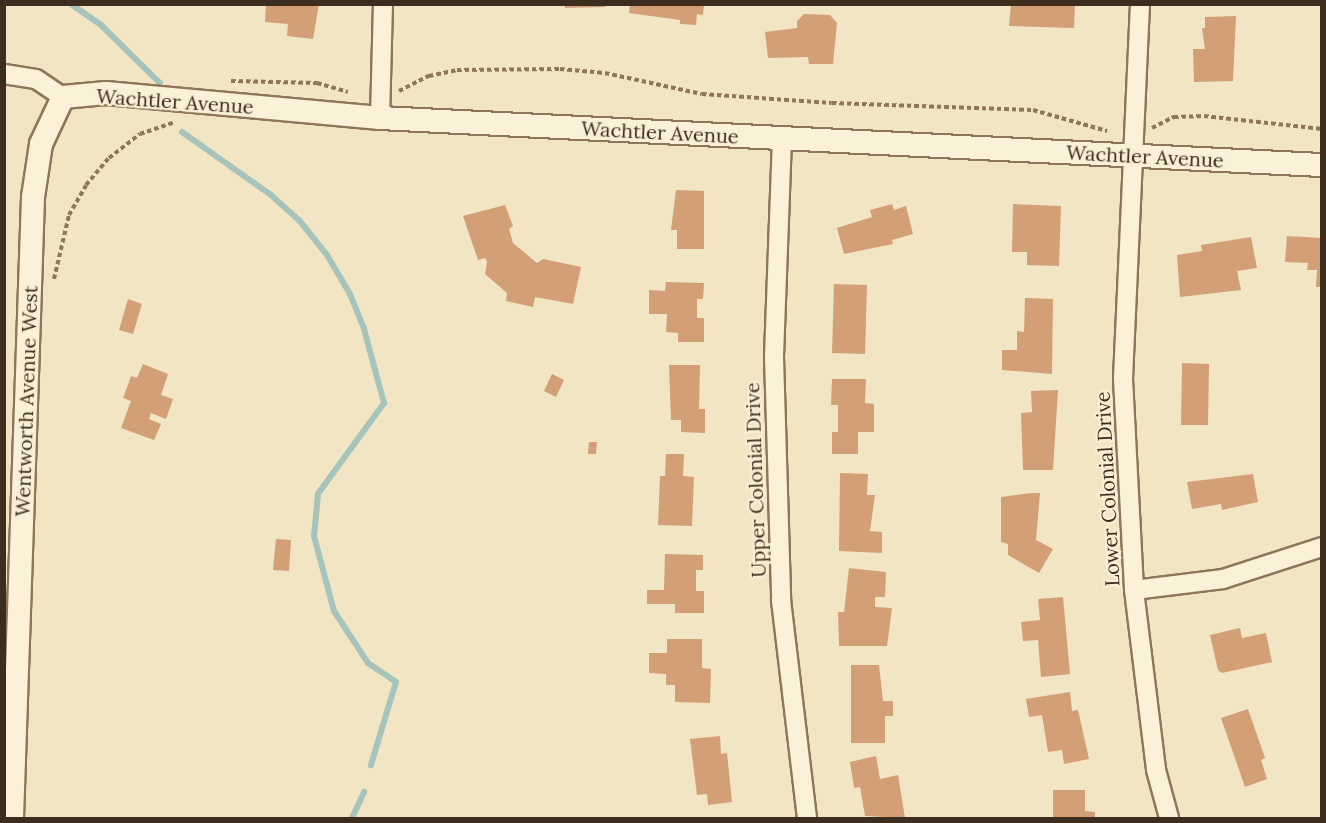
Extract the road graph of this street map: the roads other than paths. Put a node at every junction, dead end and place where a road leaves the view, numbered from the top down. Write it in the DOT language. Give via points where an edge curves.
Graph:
graph roads {
  1 [pos="383,4"];
  2 [pos="1140,4"];
  3 [pos="4,74"];
  4 [pos="63,97"];
  5 [pos="380,107"];
  6 [pos="782,138"];
  7 [pos="1133,145"];
  8 [pos="1322,165"];
  9 [pos="1322,547"];
  10 [pos="1134,590"];
  11 [pos="12,819"];
  12 [pos="807,819"];
  13 [pos="1169,819"];
  1 -- 5 [label="street"];
  2 -- 7 [label="street, Lower Colonial Drive"];
  3 -- 4 [label="street" via="36,80"];
  4 -- 5 [label="street, Wachtler Avenue" via="106,93 194,101"];
  4 -- 11 [label="street, Wentworth Avenue West" via="41,144 33,197"];
  5 -- 6 [label="street, Wachtler Avenue"];
  6 -- 7 [label="street, Wachtler Avenue"];
  6 -- 12 [label="street, Upper Colonial Drive" via="774,357 781,588"];
  7 -- 8 [label="street, Wachtler Avenue"];
  7 -- 10 [label="street, Lower Colonial Drive" via="1123,379"];
  9 -- 10 [label="street" via="1223,579"];
  10 -- 13 [label="street, Lower Colonial Drive" via="1156,770"];
}
